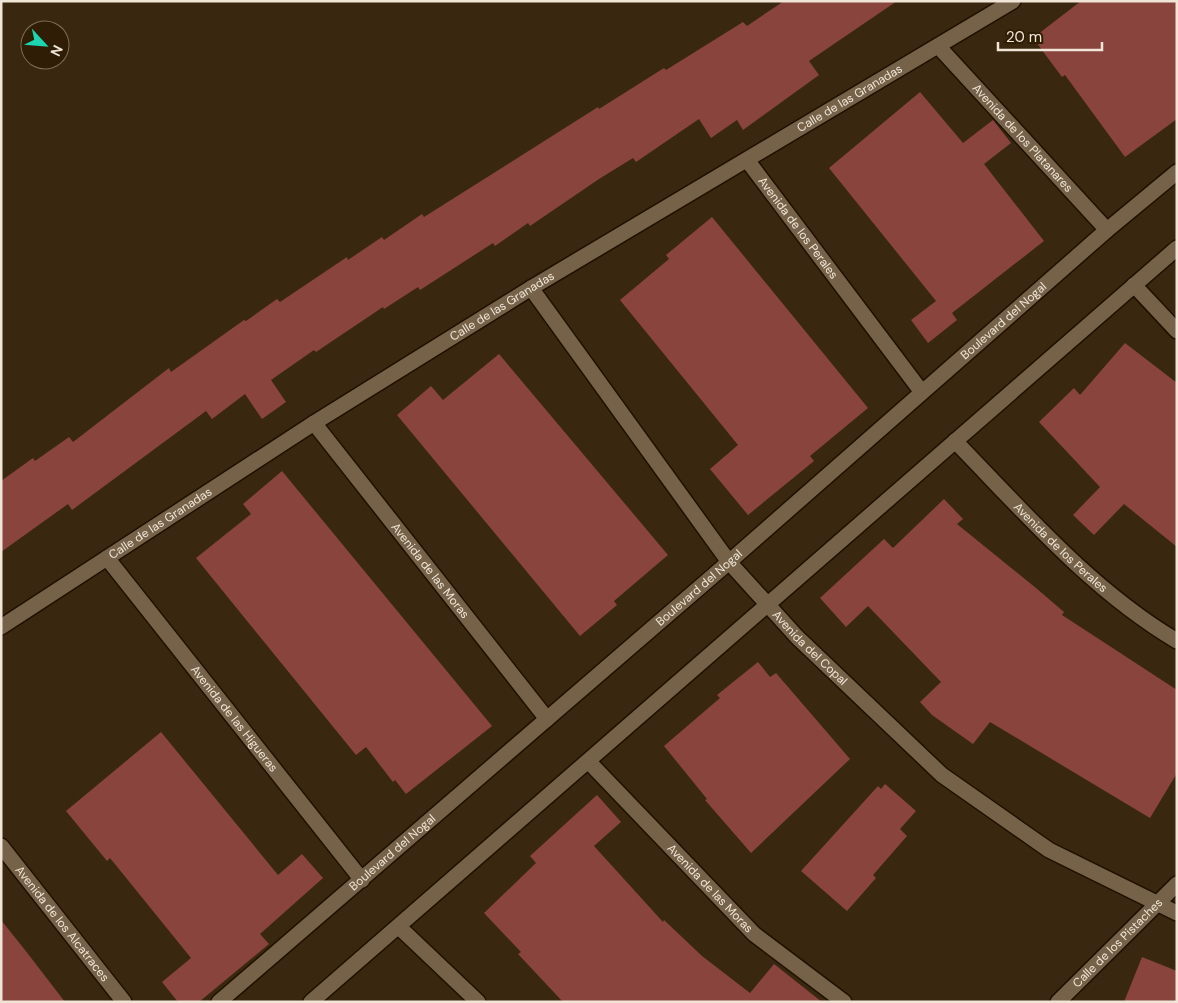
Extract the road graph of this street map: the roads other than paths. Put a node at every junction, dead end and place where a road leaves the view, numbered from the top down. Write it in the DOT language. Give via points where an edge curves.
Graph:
graph roads {
  1 [pos="1013,1"];
  2 [pos="938,46"];
  3 [pos="747,160"];
  4 [pos="1177,172"];
  5 [pos="1106,230"];
  6 [pos="1177,248"];
  7 [pos="1134,285"];
  8 [pos="532,288"];
  9 [pos="1177,331"];
  10 [pos="921,391"];
  11 [pos="314,423"];
  12 [pos="955,441"];
  13 [pos="107,558"];
  14 [pos="729,562"];
  15 [pos="767,604"];
  16 [pos="1,626"];
  17 [pos="1177,640"];
  18 [pos="546,719"];
  19 [pos="589,762"];
  20 [pos="1,846"];
  21 [pos="362,880"];
  22 [pos="1177,884"];
  23 [pos="1156,904"];
  24 [pos="1177,913"];
  25 [pos="399,927"];
  26 [pos="124,1002"];
  27 [pos="219,1002"];
  28 [pos="311,1002"];
  29 [pos="478,1002"];
  30 [pos="844,1002"];
  31 [pos="1058,1002"];
  1 -- 2 [label="street, Calle de las Granadas"];
  2 -- 3 [label="street, Calle de las Granadas"];
  2 -- 5 [label="street, Avenida de los Platanares"];
  3 -- 8 [label="street, Calle de las Granadas"];
  3 -- 10 [label="street, Avenida de los Perales"];
  4 -- 5 [label="street, Boulevard del Nogal"];
  5 -- 10 [label="street, Boulevard del Nogal"];
  6 -- 7 [label="street"];
  7 -- 9 [label="street"];
  7 -- 12 [label="street"];
  8 -- 11 [label="street, Calle de las Granadas"];
  8 -- 14 [label="street, Avenida del Copal"];
  10 -- 14 [label="street, Boulevard del Nogal"];
  11 -- 13 [label="street, Calle de las Granadas"];
  11 -- 18 [label="street, Avenida de las Moras"];
  12 -- 15 [label="street"];
  12 -- 17 [label="street, Avenida de los Perales" via="1072,560 1149,624"];
  13 -- 16 [label="street, Calle de las Granadas"];
  13 -- 21 [label="street, Avenida de las Higueras"];
  14 -- 15 [label="street, Avenida del Copal"];
  14 -- 18 [label="street, Boulevard del Nogal"];
  15 -- 19 [label="street"];
  15 -- 23 [label="street, Avenida del Copal" via="797,637 942,775 1049,850"];
  18 -- 21 [label="street, Boulevard del Nogal"];
  19 -- 25 [label="street"];
  19 -- 30 [label="street, Avenida de las Moras" via="754,934"];
  20 -- 26 [label="street, Avenida de los Alcatraces"];
  21 -- 27 [label="street, Boulevard del Nogal"];
  22 -- 23 [label="street, Calle de los Pistaches"];
  23 -- 24 [label="street, Avenida del Copal"];
  23 -- 31 [label="street, Calle de los Pistaches"];
  25 -- 28 [label="street"];
  25 -- 29 [label="street"];
}
